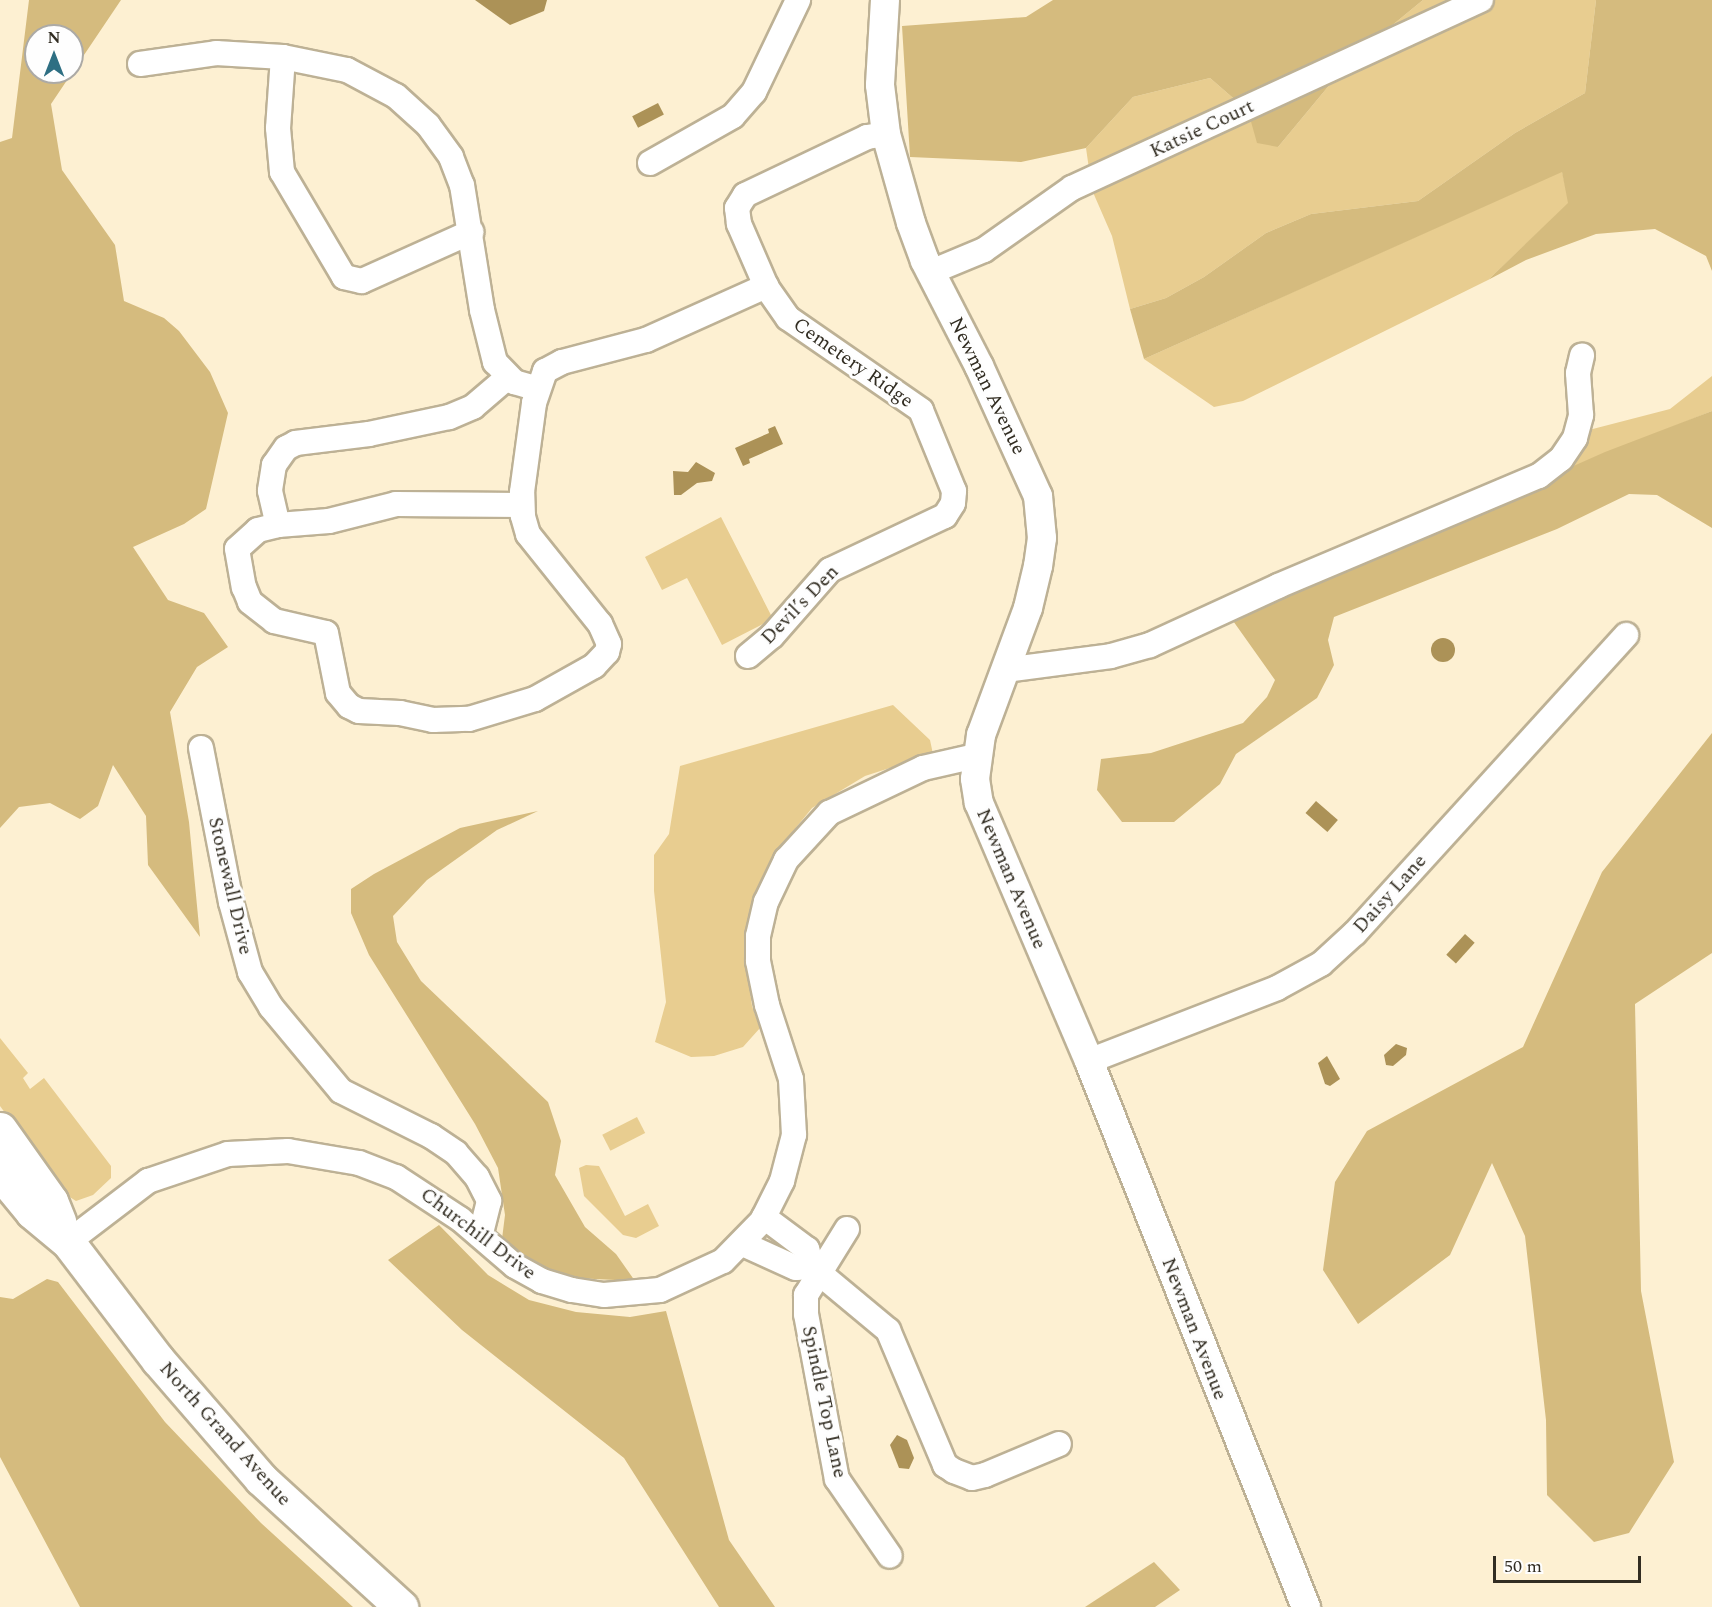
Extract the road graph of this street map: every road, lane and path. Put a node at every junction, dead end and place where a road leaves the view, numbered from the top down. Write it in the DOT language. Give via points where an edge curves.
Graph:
graph roads {
  1 [pos="798,0"];
  2 [pos="885,0"];
  3 [pos="1481,0"];
  4 [pos="283,57"];
  5 [pos="140,64"];
  6 [pos="886,134"];
  7 [pos="650,162"];
  8 [pos="471,232"];
  9 [pos="931,272"];
  10 [pos="766,286"];
  11 [pos="1582,355"];
  12 [pos="508,377"];
  13 [pos="538,389"];
  14 [pos="522,505"];
  15 [pos="951,510"];
  16 [pos="278,525"];
  17 [pos="1626,635"];
  18 [pos="748,656"];
  19 [pos="1005,670"];
  20 [pos="201,748"];
  21 [pos="976,756"];
  22 [pos="1089,1061"];
  23 [pos="0,1129"];
  24 [pos="0,1173"];
  25 [pos="764,1217"];
  26 [pos="847,1229"];
  27 [pos="480,1236"];
  28 [pos="68,1242"];
  29 [pos="743,1244"];
  30 [pos="816,1269"];
  31 [pos="1059,1444"];
  32 [pos="890,1557"];
  33 [pos="401,1607"];
  34 [pos="1306,1607"];
  1 -- 7 [label="street" via="754,92 733,116"];
  2 -- 6 [label="street, Newman Avenue" via="880,85"];
  3 -- 9 [label="street, Katsie Court" via="1072,188 984,250"];
  4 -- 5 [label="street" via="216,53"];
  4 -- 8 [label="street" via="347,70 389,91 412,109 451,157 462,185"];
  4 -- 8 [label="street" via="278,145 282,172 344,277 362,281"];
  6 -- 9 [label="street, Newman Avenue" via="911,223"];
  6 -- 10 [label="street, Cemetery Ridge" via="867,137 745,195 738,207 738,224"];
  8 -- 12 [label="street" via="487,331 495,362"];
  9 -- 19 [label="street, Newman Avenue" via="1038,496 1042,538 1038,566 1028,608"];
  10 -- 13 [label="street" via="639,343 554,364 545,371"];
  10 -- 15 [label="street, Cemetery Ridge" via="788,318 921,410 954,492"];
  11 -- 19 [label="street" via="1578,373 1581,415 1575,438 1561,459 1539,476 1278,586 1150,645 1111,656"];
  12 -- 13 [label="street"];
  12 -- 16 [label="street" via="473,407 449,417 286,448 270,476"];
  13 -- 14 [label="street"];
  14 -- 16 [label="street" via="396,504 329,521"];
  14 -- 16 [label="street" via="528,534 608,635 607,652 588,670 535,699 469,719 433,720 359,711 349,706 338,693 326,633 274,621 255,607 244,587 237,549 258,530"];
  15 -- 18 [label="street, Devil’s Den" via="830,570 772,636"];
  17 -- 22 [label="street, Daisy Lane" via="1355,933 1321,964 1251,999"];
  19 -- 21 [label="street, Newman Avenue"];
  20 -- 27 [label="street, Stonewall Drive" via="231,902 250,972 271,1007 341,1091 430,1136 456,1153 477,1177 489,1201"];
  21 -- 22 [label="street, Newman Avenue" via="975,779 985,821"];
  21 -- 25 [label="street, Churchill Drive" via="923,768 829,813 786,861 766,902 758,936 758,961 767,1005 791,1079 795,1111 790,1154"];
  22 -- 34 [label="street, Newman Avenue"];
  23 -- 28 [label="main road, North Grand Avenue" via="51,1201"];
  24 -- 28 [label="main road, North Grand Avenue" via="32,1212"];
  25 -- 29 [label="street, Churchill Drive"];
  25 -- 30 [label="street" via="807,1249"];
  26 -- 30 [label="street, Spindle Top Lane"];
  27 -- 28 [label="street, Churchill Drive" via="429,1195 396,1177 318,1153 266,1151 228,1154 148,1181"];
  27 -- 29 [label="street, Churchill Drive" via="515,1266 543,1281 604,1295 660,1290 723,1261"];
  28 -- 33 [label="main road, North Grand Avenue" via="158,1360 253,1471"];
  29 -- 30 [label="street" via="796,1268"];
  30 -- 31 [label="street" via="888,1330 945,1465 954,1472 972,1478 985,1475"];
  30 -- 32 [label="street, Spindle Top Lane" via="806,1295 806,1314 837,1479"];
}
